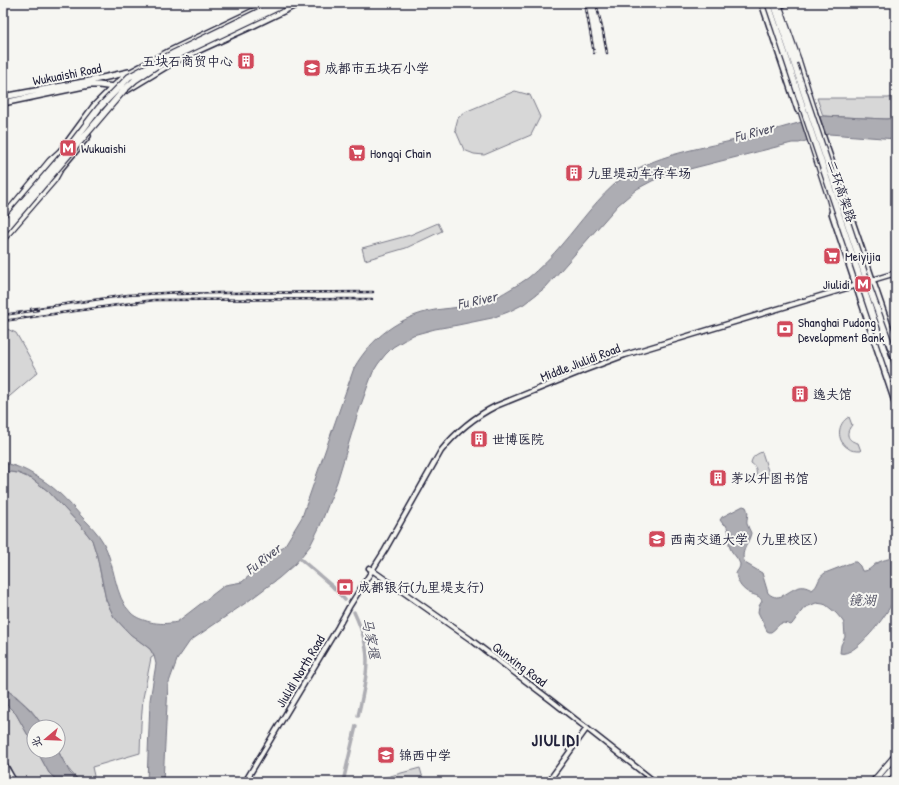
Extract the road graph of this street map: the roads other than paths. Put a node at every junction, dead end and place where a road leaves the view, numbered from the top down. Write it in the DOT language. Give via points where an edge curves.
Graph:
graph roads {
  1 [pos="273,3"];
  2 [pos="287,3"];
  3 [pos="300,3"];
  4 [pos="762,3"];
  5 [pos="767,3"];
  6 [pos="788,3"];
  7 [pos="776,4"];
  8 [pos="765,11"];
  9 [pos="772,14"];
  10 [pos="276,16"];
  11 [pos="175,55"];
  12 [pos="134,70"];
  13 [pos="134,85"];
  14 [pos="113,87"];
  15 [pos="3,97"];
  16 [pos="3,103"];
  17 [pos="815,112"];
  18 [pos="61,151"];
  19 [pos="59,171"];
  20 [pos="834,216"];
  21 [pos="3,218"];
  22 [pos="3,223"];
  23 [pos="3,234"];
  24 [pos="3,239"];
  25 [pos="896,273"];
  26 [pos="872,280"];
  27 [pos="856,286"];
  28 [pos="896,349"];
  29 [pos="896,362"];
  30 [pos="896,386"];
  31 [pos="896,405"];
  32 [pos="371,569"];
  33 [pos="587,728"];
  34 [pos="896,754"];
  35 [pos="3,763"];
  36 [pos="896,764"];
  37 [pos="3,772"];
  38 [pos="9,782"];
  39 [pos="14,782"];
  40 [pos="245,782"];
  41 [pos="548,782"];
  42 [pos="655,782"];
  43 [pos="873,782"];
  44 [pos="881,782"];
  1 -- 10 [label="street"];
  1 -- 11 [label="main road, bridge"];
  1 -- 12 [label="main road"];
  2 -- 11 [label="main road, bridge"];
  3 -- 10 [label="main road"];
  4 -- 8 [label="main road"];
  5 -- 9 [label="main road, 二环高架路, bridge"];
  6 -- 7 [label="street"];
  7 -- 8 [label="street"];
  7 -- 17 [label="main road"];
  7 -- 17 [label="main road, bridge"];
  7 -- 29 [label="main road, 二环高架路, bridge"];
  8 -- 20 [label="main road"];
  9 -- 20 [label="main road, bridge" via="781,51"];
  9 -- 30 [label="main road, 二环高架路, bridge"];
  10 -- 13 [label="main road" via="175,61"];
  11 -- 22 [label="main road, bridge" via="129,76"];
  11 -- 23 [label="main road, bridge" via="124,90"];
  12 -- 14 [label="main road"];
  12 -- 15 [label="main road, Wukuaishi Road"];
  13 -- 14 [label="main road, Wukuaishi Road"];
  13 -- 19 [label="main road" via="126,90"];
  14 -- 16 [label="main road, Wukuaishi Road" via="90,85"];
  14 -- 18 [label="main road" via="94,106"];
  17 -- 26 [label="main road"];
  18 -- 21 [label="main road"];
  18 -- 22 [label="main road"];
  19 -- 23 [label="main road"];
  19 -- 24 [label="main road" via="32,207"];
  20 -- 27 [label="main road"];
  25 -- 26 [label="street, Middle Jiulidi Road"];
  26 -- 27 [label="street, Middle Jiulidi Road"];
  26 -- 28 [label="main road"];
  27 -- 31 [label="main road"];
  27 -- 32 [label="street, Middle Jiulidi Road" via="625,355 484,412 459,431 441,451 385,550"];
  32 -- 33 [label="street, Qunxing Road" via="470,639"];
  32 -- 40 [label="street, Jiulidi North Road"];
  33 -- 41 [label="street"];
  33 -- 42 [label="street, Qunxing Road"];
  34 -- 43 [label="main road"];
  35 -- 39 [label="main road"];
  36 -- 44 [label="main road"];
  37 -- 38 [label="main road"];
}
